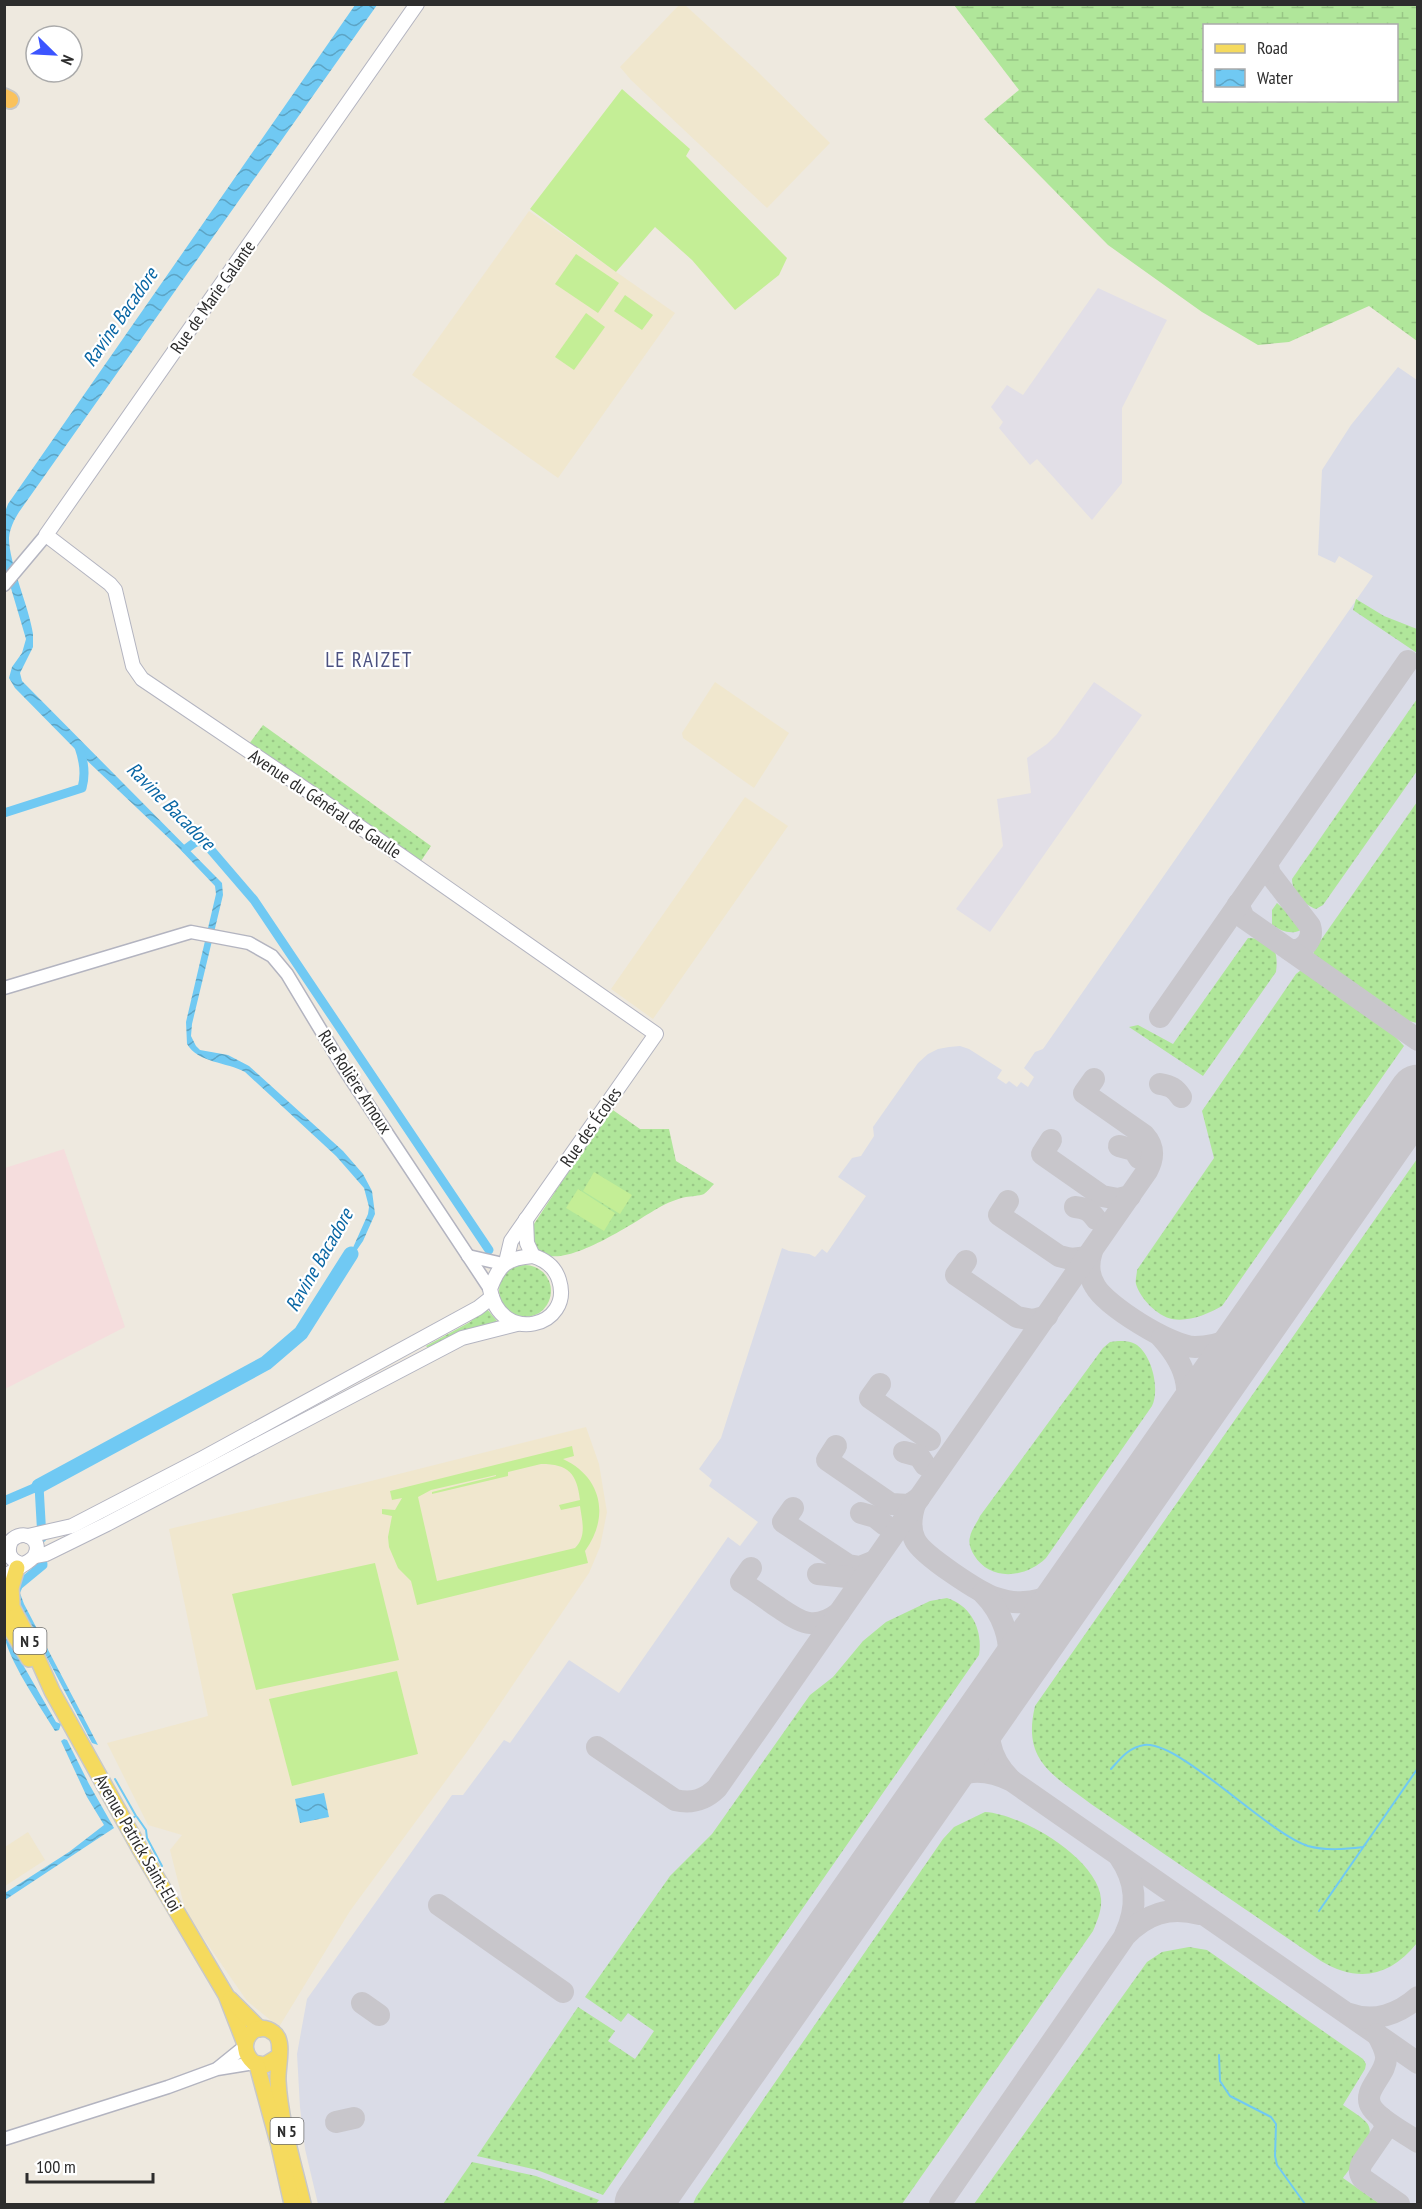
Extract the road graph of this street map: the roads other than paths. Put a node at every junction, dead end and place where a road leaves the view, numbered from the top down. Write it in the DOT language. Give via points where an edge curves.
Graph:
graph roads {
  1 [pos="417,4"];
  2 [pos="46,535"];
  3 [pos="4,585"];
  4 [pos="4,988"];
  5 [pos="656,1034"];
  6 [pos="526,1219"];
  7 [pos="468,1256"];
  8 [pos="533,1256"];
  9 [pos="505,1263"];
  10 [pos="491,1293"];
  11 [pos="517,1324"];
  12 [pos="26,1535"];
  13 [pos="40,1555"];
  14 [pos="15,1569"];
  15 [pos="4,1592"];
  16 [pos="8,1612"];
  17 [pos="226,1995"];
  18 [pos="260,2029"];
  19 [pos="244,2045"];
  20 [pos="278,2057"];
  21 [pos="256,2064"];
  22 [pos="217,2069"];
  23 [pos="4,2139"];
  24 [pos="292,2205"];
  25 [pos="303,2205"];
  1 -- 2 [label="main road, Rue de Marie Galante"];
  2 -- 3 [label="street, Rue de Marie Galante"];
  2 -- 5 [label="main road, Avenue du Général de Gaulle" via="115,590 134,666 142,679"];
  4 -- 7 [label="street, Rue Rolière Arnoux" via="190,932 249,943 264,951 287,974"];
  5 -- 6 [label="main road, Rue des Écoles"];
  6 -- 8 [label="main road" via="527,1243"];
  6 -- 9 [label="main road, Rue des Écoles" via="511,1241"];
  7 -- 9 [label="street"];
  7 -- 10 [label="street, Rue Rolière Arnoux"];
  8 -- 9 [label="main road"];
  8 -- 11 [label="main road" via="550,1264 557,1273 560,1301 551,1315 538,1323"];
  9 -- 10 [label="main road" via="494,1277"];
  10 -- 11 [label="main road" via="498,1311"];
  10 -- 12 [label="main road" via="478,1308 203,1458 72,1526"];
  11 -- 13 [label="main road" via="462,1338 107,1524"];
  12 -- 13 [label="main road" via="36,1544"];
  12 -- 14 [label="main road" via="10,1541 8,1552"];
  13 -- 14 [label="main road"];
  14 -- 16 [label="main road"];
  15 -- 16 [label="main road, Avenue Patrick Saint-Eloi / N 5"];
  16 -- 17 [label="main road, Avenue Patrick Saint-Eloi / N 5"];
  17 -- 18 [label="main road, Avenue Patrick Saint-Eloi / N 5"];
  17 -- 19 [label="main road, Avenue Patrick Saint-Eloi / N 5"];
  18 -- 19 [label="main road" via="248,2036"];
  18 -- 20 [label="main road" via="278,2038"];
  19 -- 21 [label="main road" via="248,2058"];
  19 -- 22 [label="street"];
  20 -- 21 [label="main road" via="269,2064"];
  20 -- 25 [label="main road, N 5" via="280,2104"];
  21 -- 22 [label="street"];
  21 -- 24 [label="main road, N 5"];
  22 -- 23 [label="street"];
}
